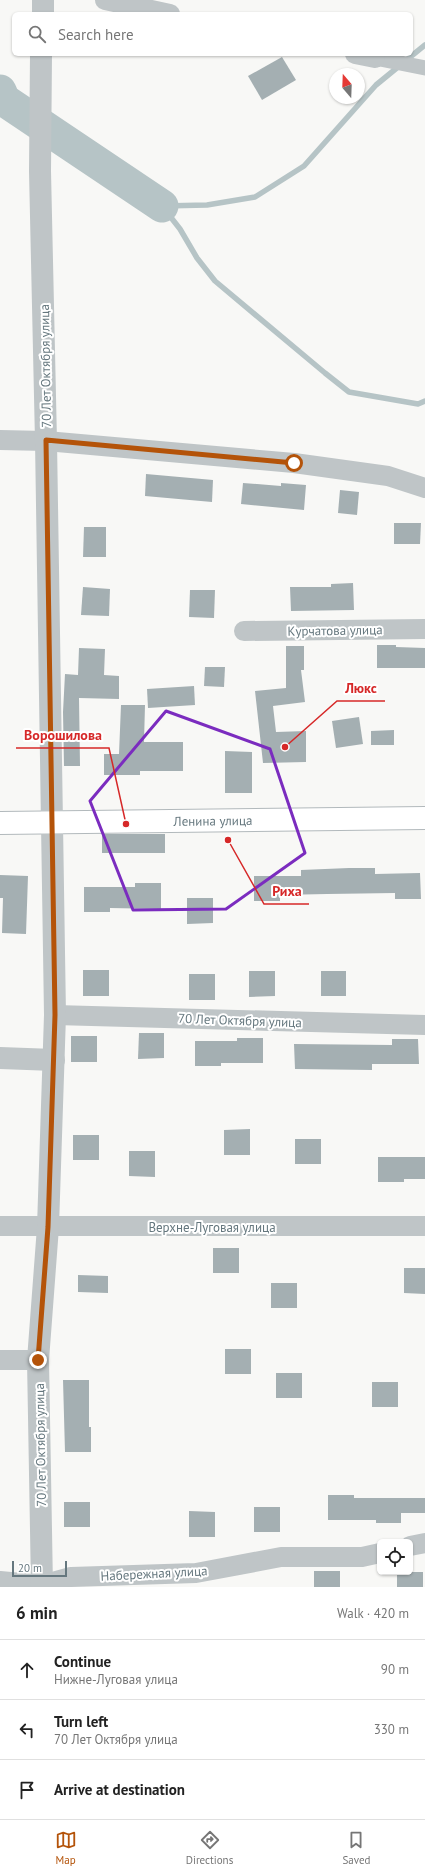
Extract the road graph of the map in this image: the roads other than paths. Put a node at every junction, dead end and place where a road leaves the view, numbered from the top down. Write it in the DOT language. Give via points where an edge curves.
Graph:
graph roads {
  1 [pos="43,0"];
  2 [pos="105,0"];
  3 [pos="43,12"];
  4 [pos="161,12"];
  5 [pos="42,56"];
  6 [pos="365,56"];
  7 [pos="375,58"];
  8 [pos="425,68"];
  9 [pos="0,440"];
  10 [pos="46,440"];
  11 [pos="425,488"];
  12 [pos="425,629"];
  13 [pos="244,631"];
  14 [pos="425,818"];
  15 [pos="0,823"];
  16 [pos="52,824"];
  17 [pos="55,1015"];
  18 [pos="425,1025"];
  19 [pos="0,1058"];
  20 [pos="54,1060"];
  21 [pos="0,1226"];
  22 [pos="425,1226"];
  23 [pos="48,1227"];
  24 [pos="0,1360"];
  25 [pos="38,1360"];
  26 [pos="425,1543"];
  27 [pos="413,1545"];
  28 [pos="377,1554"];
  29 [pos="0,1582"];
  30 [pos="42,1586"];
  1 -- 3 [label="street"];
  2 -- 4 [label="street"];
  5 -- 10 [label="street, 70 Лет Октября улица" via="40,171"];
  6 -- 7 [label="street"];
  7 -- 8 [label="street"];
  9 -- 10 [label="street"];
  10 -- 11 [label="street" via="294,463 388,476"];
  10 -- 16 [label="street, 70 Лет Октября улица"];
  12 -- 13 [label="street, Курчатова улица"];
  14 -- 16 [label="main road, Ленина улица"];
  15 -- 16 [label="main road, Ленина улица"];
  16 -- 17 [label="street, 70 Лет Октября улица"];
  17 -- 18 [label="street, 70 Лет Октября улица"];
  17 -- 20 [label="street, 70 Лет Октября улица"];
  19 -- 20 [label="street"];
  20 -- 23 [label="street, 70 Лет Октября улица"];
  21 -- 23 [label="street, Верхне-Луговая улица"];
  22 -- 23 [label="street, Верхне-Луговая улица"];
  23 -- 25 [label="street, 70 Лет Октября улица"];
  24 -- 25 [label="street"];
  25 -- 30 [label="street, 70 Лет Октября улица"];
  26 -- 27 [label="street"];
  28 -- 30 [label="street, Набережная улица" via="362,1557 281,1557 196,1573 71,1577"];
  29 -- 30 [label="street, Набережная улица"];
}
